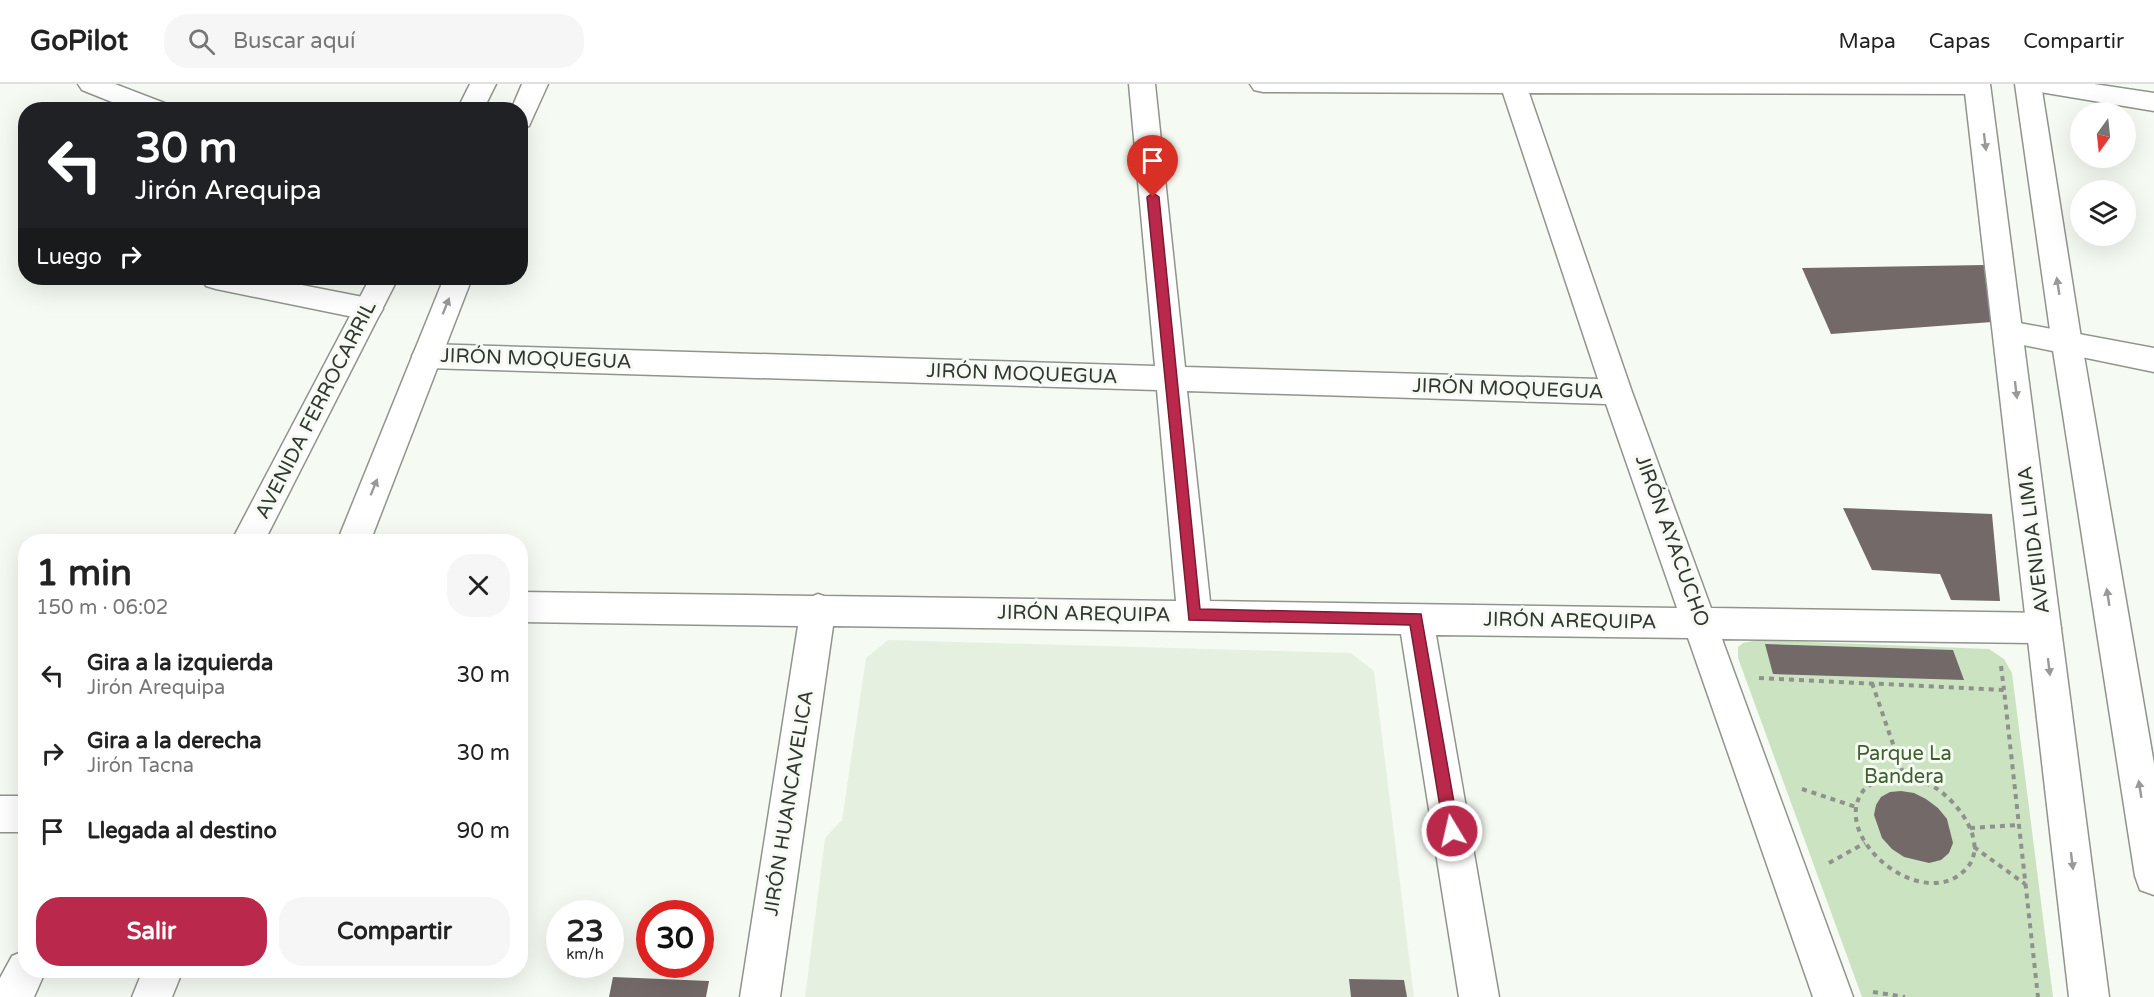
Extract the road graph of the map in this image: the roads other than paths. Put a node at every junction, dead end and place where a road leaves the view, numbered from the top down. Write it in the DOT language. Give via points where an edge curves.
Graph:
graph roads {
  1 [pos="90,84"];
  2 [pos="483,84"];
  3 [pos="535,84"];
  4 [pos="1142,84"];
  5 [pos="1263,84"];
  6 [pos="1513,84"];
  7 [pos="2028,84"];
  8 [pos="2040,84"];
  9 [pos="1978,85"];
  10 [pos="137,102"];
  11 [pos="474,102"];
  12 [pos="528,102"];
  13 [pos="2154,102"];
  14 [pos="250,285"];
  15 [pos="380,285"];
  16 [pos="455,285"];
  17 [pos="368,309"];
  18 [pos="2009,332"];
  19 [pos="2067,344"];
  20 [pos="427,356"];
  21 [pos="2154,360"];
  22 [pos="1170,378"];
  23 [pos="1617,392"];
  24 [pos="251,534"];
  25 [pos="356,534"];
  26 [pos="528,607"];
  27 [pos="818,609"];
  28 [pos="1194,615"];
  29 [pos="1416,619"];
  30 [pos="1702,623"];
  31 [pos="2044,628"];
  32 [pos="0,814"];
  33 [pos="18,814"];
  34 [pos="2152,857"];
  35 [pos="22,978"];
  36 [pos="160,978"];
  37 [pos="12,997"];
  38 [pos="152,997"];
  39 [pos="760,997"];
  40 [pos="1479,997"];
  41 [pos="1833,997"];
  42 [pos="2089,997"];
  1 -- 10 [label="street"];
  2 -- 11 [label="street"];
  3 -- 12 [label="street"];
  4 -- 22 [label="street"];
  5 -- 6 [label="street"];
  6 -- 9 [label="street"];
  6 -- 23 [label="street, JIRÓN AYACUCHO"];
  19 -- 7 [label="street, one-way"];
  8 -- 13 [label="street"];
  9 -- 18 [label="street, AVENIDA LIMA, one-way"];
  14 -- 17 [label="street"];
  15 -- 17 [label="street, AVENIDA FERROCARRIL"];
  20 -- 16 [label="street, one-way"];
  17 -- 24 [label="street, AVENIDA FERROCARRIL"];
  18 -- 19 [label="street"];
  18 -- 31 [label="street, AVENIDA LIMA, one-way"];
  19 -- 21 [label="street"];
  34 -- 19 [label="street, one-way"];
  20 -- 22 [label="street, JIRÓN MOQUEGUA"];
  25 -- 20 [label="street, one-way"];
  22 -- 23 [label="street, JIRÓN MOQUEGUA"];
  22 -- 28 [label="street"];
  23 -- 30 [label="street, JIRÓN AYACUCHO"];
  26 -- 27 [label="street, JIRÓN AREQUIPA"];
  27 -- 28 [label="street, JIRÓN AREQUIPA"];
  27 -- 39 [label="street, JIRÓN HUANCAVELICA"];
  28 -- 29 [label="street, JIRÓN AREQUIPA"];
  29 -- 30 [label="street, JIRÓN AREQUIPA"];
  29 -- 40 [label="street"];
  30 -- 31 [label="street, JIRÓN AREQUIPA"];
  30 -- 41 [label="street, JIRÓN AYACUCHO"];
  31 -- 42 [label="street, AVENIDA LIMA, one-way"];
  32 -- 33 [label="street"];
  35 -- 37 [label="street"];
  36 -- 38 [label="street"];
}
